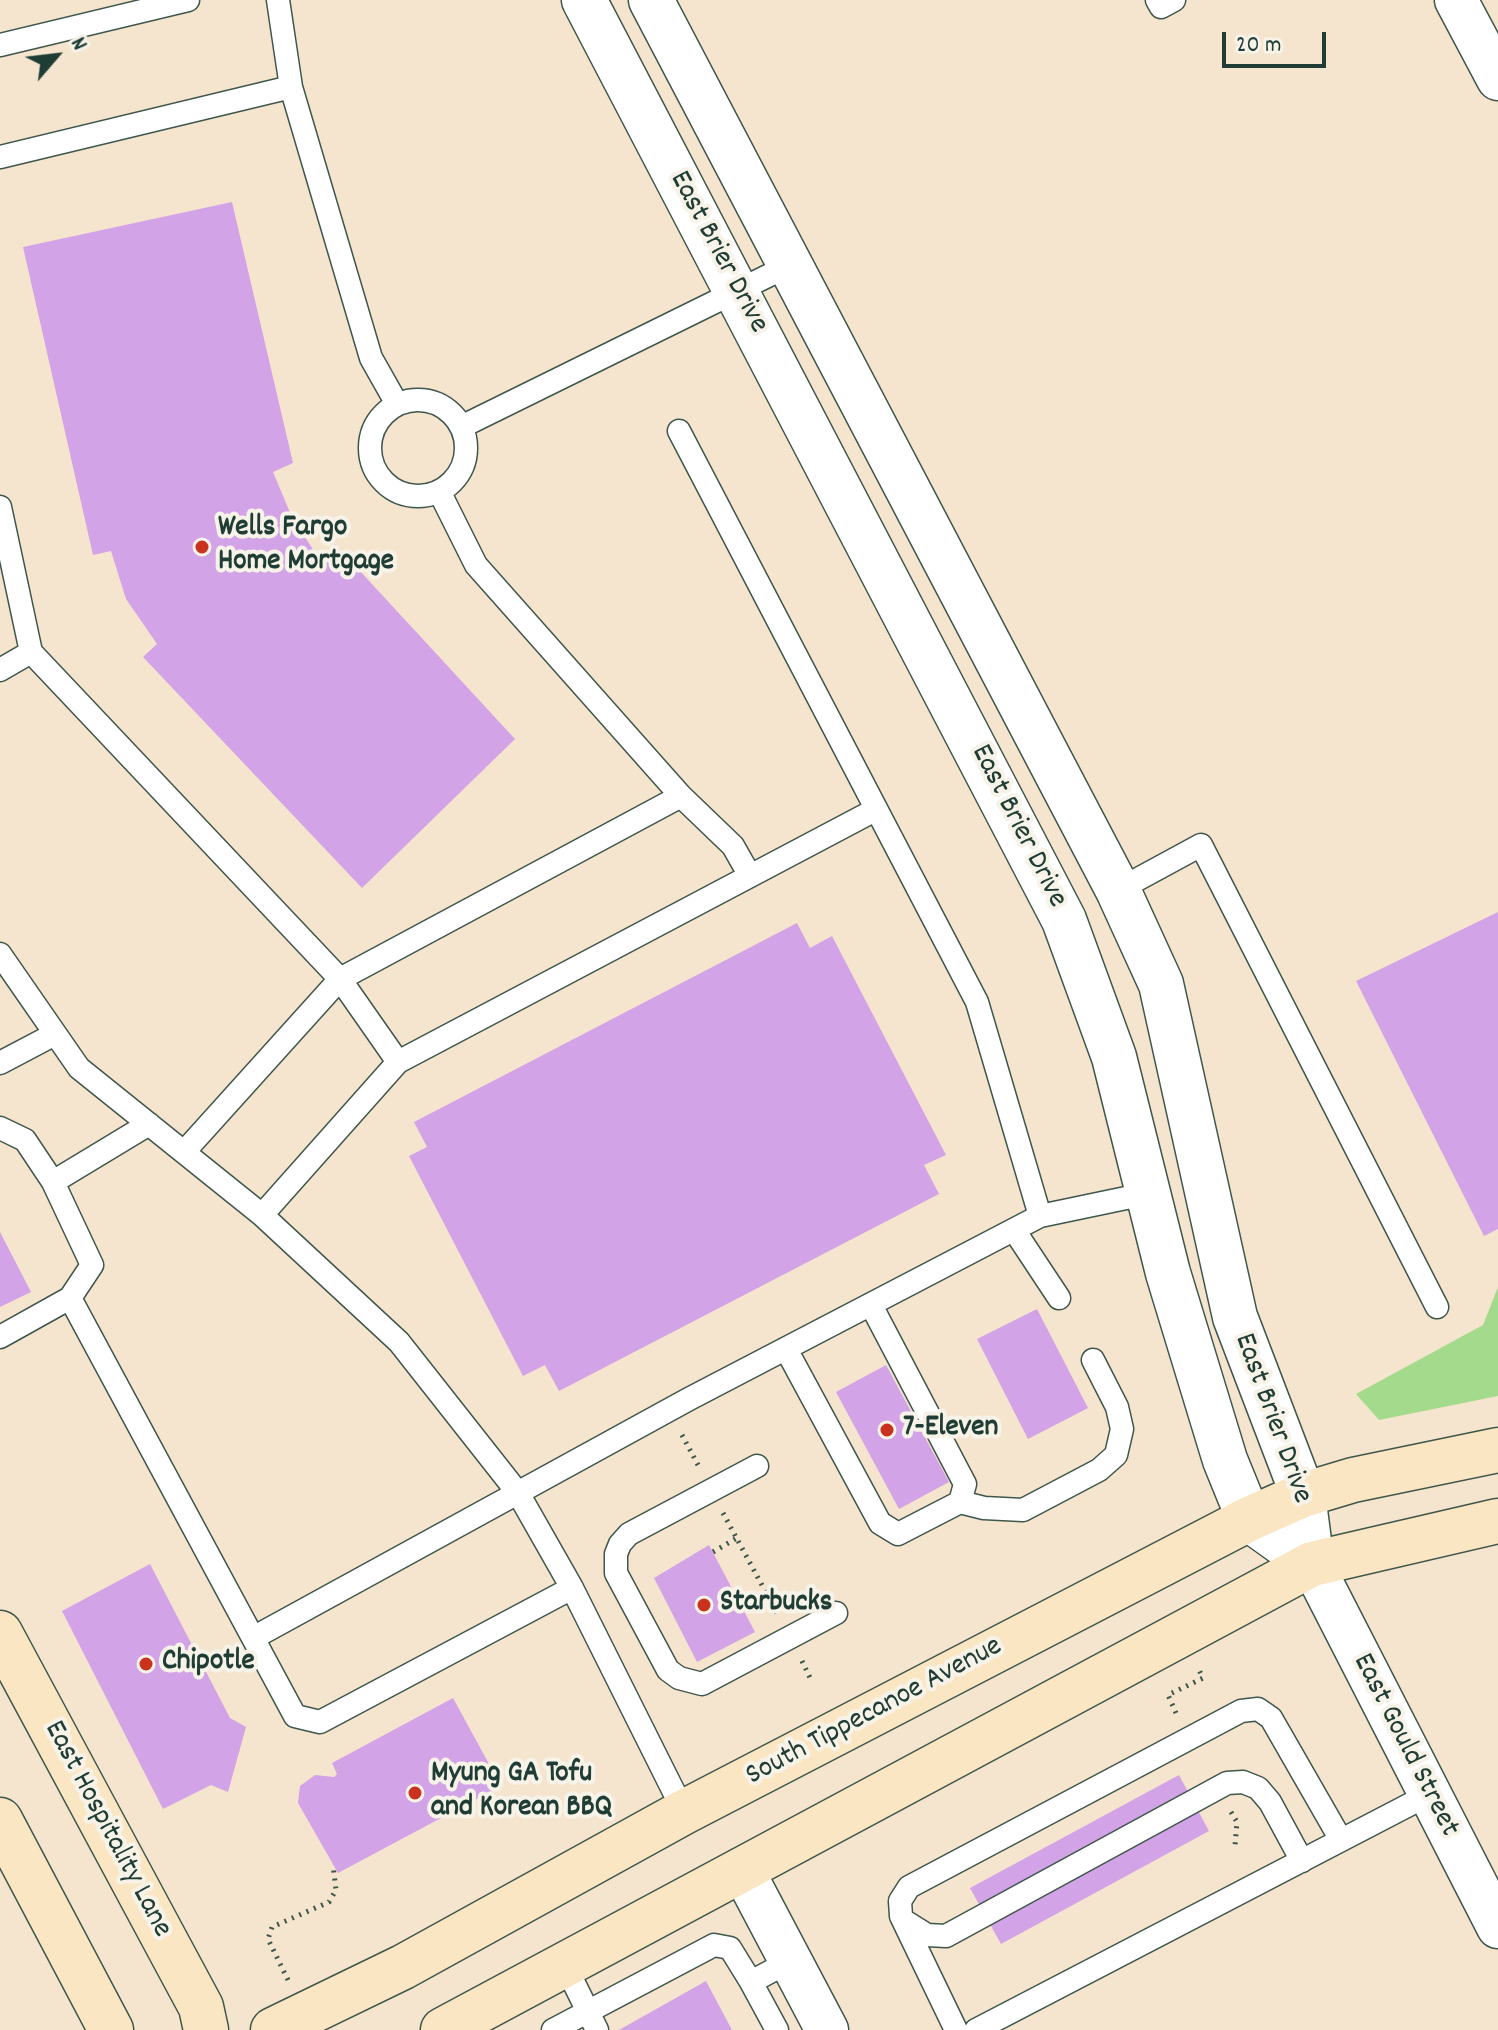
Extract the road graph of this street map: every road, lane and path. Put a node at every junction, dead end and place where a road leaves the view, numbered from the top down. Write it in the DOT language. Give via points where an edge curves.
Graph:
graph roads {
  1 [pos="188,0"];
  2 [pos="278,0"];
  3 [pos="584,0"];
  4 [pos="651,0"];
  5 [pos="1157,0"];
  6 [pos="1174,0"];
  7 [pos="1456,0"];
  8 [pos="0,45"];
  9 [pos="1498,79"];
  10 [pos="291,87"];
  11 [pos="0,157"];
  12 [pos="790,265"];
  13 [pos="736,291"];
  14 [pos="397,404"];
  15 [pos="461,427"];
  16 [pos="679,431"];
  17 [pos="439,491"];
  18 [pos="0,507"];
  19 [pos="31,652"];
  20 [pos="0,670"];
  21 [pos="681,796"];
  22 [pos="875,810"];
  23 [pos="750,876"];
  24 [pos="1118,890"];
  25 [pos="0,954"];
  26 [pos="340,979"];
  27 [pos="55,1034"];
  28 [pos="398,1062"];
  29 [pos="0,1063"];
  30 [pos="149,1124"];
  31 [pos="0,1128"];
  32 [pos="184,1152"];
  33 [pos="53,1182"];
  34 [pos="1150,1193"];
  35 [pos="262,1215"];
  36 [pos="1040,1216"];
  37 [pos="1014,1230"];
  38 [pos="70,1298"];
  39 [pos="1059,1298"];
  40 [pos="871,1305"];
  41 [pos="1437,1307"];
  42 [pos="0,1337"];
  43 [pos="786,1349"];
  44 [pos="1093,1360"];
  45 [pos="669,1410"];
  46 [pos="1498,1450"];
  47 [pos="757,1466"];
  48 [pos="712,1490"];
  49 [pos="518,1493"];
  50 [pos="1303,1495"];
  51 [pos="960,1502"];
  52 [pos="1249,1519"];
  53 [pos="1498,1521"];
  54 [pos="737,1538"];
  55 [pos="713,1552"];
  56 [pos="1312,1564"];
  57 [pos="572,1588"];
  58 [pos="836,1613"];
  59 [pos="0,1633"];
  60 [pos="253,1638"];
  61 [pos="790,1639"];
  62 [pos="812,1682"];
  63 [pos="1428,1795"];
  64 [pos="684,1812"];
  65 [pos="0,1820"];
  66 [pos="1341,1840"];
  67 [pos="1302,1861"];
  68 [pos="333,1865"];
  69 [pos="742,1869"];
  70 [pos="902,1920"];
  71 [pos="1498,1927"];
  72 [pos="790,1961"];
  73 [pos="565,1965"];
  74 [pos="751,1982"];
  75 [pos="290,1984"];
  76 [pos="593,2020"];
  77 [pos="447,2029"];
  78 [pos="111,2030"];
  79 [pos="206,2030"];
  80 [pos="273,2030"];
  81 [pos="553,2030"];
  82 [pos="777,2030"];
  83 [pos="827,2030"];
  84 [pos="956,2030"];
  85 [pos="976,2030"];
  1 -- 8 [label="lane"];
  2 -- 10 [label="lane"];
  3 -- 13 [label="street, East Brier Drive"];
  4 -- 12 [label="street, East Brier Drive"];
  5 -- 6 [label="lane" via="1161,7"];
  7 -- 9 [label="street"];
  10 -- 11 [label="lane"];
  10 -- 14 [label="lane" via="371,358"];
  12 -- 13 [label="lane"];
  12 -- 24 [label="street, East Brier Drive"];
  13 -- 15 [label="lane"];
  13 -- 34 [label="street, East Brier Drive" via="1064,920 1114,1057"];
  14 -- 15 [label="lane" via="433,402"];
  14 -- 17 [label="lane" via="372,433 375,470 403,494"];
  15 -- 17 [label="lane" via="464,464"];
  16 -- 22 [label="lane"];
  17 -- 21 [label="lane" via="476,565"];
  18 -- 19 [label="lane"];
  19 -- 20 [label="lane"];
  19 -- 26 [label="lane"];
  21 -- 23 [label="lane" via="733,846"];
  21 -- 26 [label="lane"];
  22 -- 23 [label="lane"];
  22 -- 36 [label="lane" via="977,1002"];
  23 -- 28 [label="lane"];
  24 -- 41 [label="lane" via="1201,845"];
  24 -- 50 [label="street, East Brier Drive" via="1161,984 1235,1317"];
  25 -- 27 [label="lane"];
  26 -- 28 [label="lane"];
  26 -- 32 [label="lane"];
  27 -- 29 [label="lane"];
  27 -- 30 [label="lane" via="79,1068"];
  28 -- 35 [label="lane"];
  30 -- 32 [label="lane"];
  30 -- 33 [label="lane"];
  31 -- 33 [label="lane" via="25,1140"];
  32 -- 35 [label="lane"];
  33 -- 38 [label="lane" via="92,1265"];
  34 -- 36 [label="lane"];
  34 -- 52 [label="street, East Brier Drive" via="1168,1273 1225,1460"];
  35 -- 49 [label="lane" via="399,1342"];
  36 -- 37 [label="lane"];
  37 -- 39 [label="lane"];
  37 -- 40 [label="lane"];
  38 -- 42 [label="lane"];
  38 -- 60 [label="lane"];
  40 -- 43 [label="lane"];
  40 -- 51 [label="lane" via="965,1484"];
  43 -- 45 [label="lane"];
  43 -- 51 [label="lane" via="880,1523 898,1534"];
  44 -- 51 [label="lane" via="1122,1429 1116,1455 1099,1470 1023,1510"];
  45 -- 48 [label="path"];
  45 -- 49 [label="lane"];
  46 -- 50 [label="main road, South Tippecanoe Avenue"];
  47 -- 48 [label="lane"];
  48 -- 54 [label="path"];
  48 -- 61 [label="lane" via="629,1534 616,1554 616,1573 668,1670 690,1683 715,1679"];
  49 -- 57 [label="lane"];
  49 -- 60 [label="lane"];
  50 -- 52 [label="main road, South Tippecanoe Avenue"];
  50 -- 56 [label="street, East Brier Drive"];
  52 -- 56 [label="street, East Brier Drive"];
  52 -- 64 [label="main road, South Tippecanoe Avenue"];
  53 -- 56 [label="main road"];
  54 -- 55 [label="path"];
  54 -- 61 [label="path"];
  56 -- 63 [label="street, East Gould Street"];
  56 -- 69 [label="main road"];
  57 -- 60 [label="lane" via="320,1722 295,1716"];
  57 -- 64 [label="lane"];
  58 -- 61 [label="lane"];
  59 -- 79 [label="main road, East Hospitality Lane" via="201,2007"];
  61 -- 62 [label="path"];
  63 -- 66 [label="lane"];
  63 -- 71 [label="street, East Gould Street"];
  64 -- 80 [label="main road, South Tippecanoe Avenue" via="403,1967"];
  65 -- 78 [label="main road"];
  66 -- 67 [label="lane"];
  66 -- 70 [label="lane" via="1271,1718 1258,1709 1241,1711 909,1887 900,1901"];
  67 -- 70 [label="lane" via="1258,1788 1227,1783 946,1936 927,1935"];
  67 -- 85 [label="lane"];
  68 -- 75 [label="path" via="336,1890 329,1902 272,1927 268,1939"];
  69 -- 72 [label="street"];
  69 -- 73 [label="main road"];
  70 -- 84 [label="lane"];
  72 -- 74 [label="lane"];
  72 -- 83 [label="street"];
  73 -- 76 [label="lane"];
  73 -- 77 [label="main road"];
  74 -- 76 [label="lane" via="730,1948 714,1945"];
  74 -- 82 [label="lane"];
  76 -- 81 [label="lane"];
}
